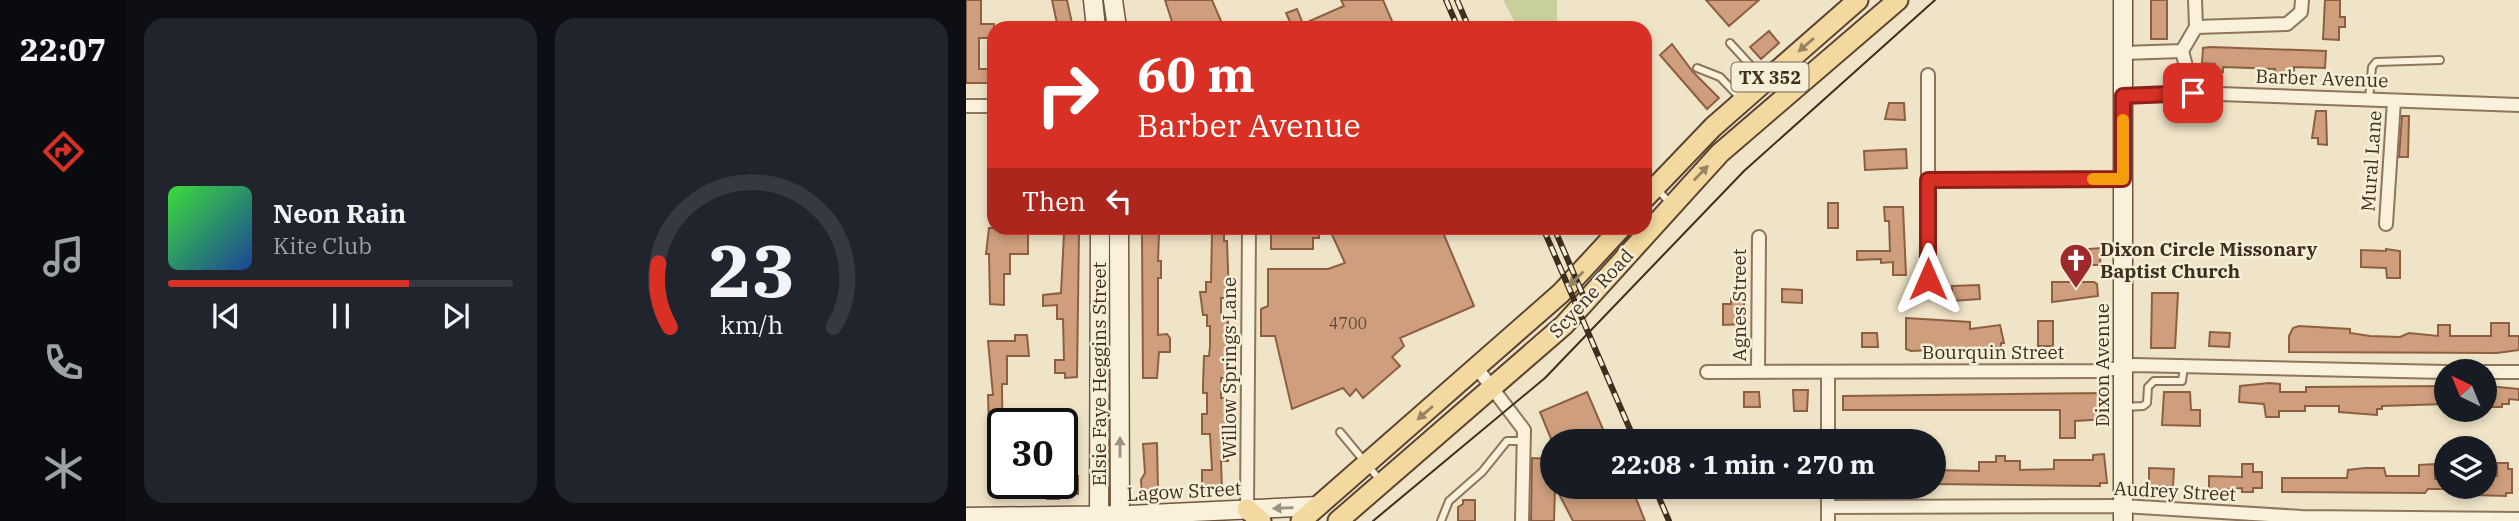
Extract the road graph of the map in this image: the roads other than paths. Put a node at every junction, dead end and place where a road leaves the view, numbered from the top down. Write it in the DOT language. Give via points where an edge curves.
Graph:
graph roads {
  1 [pos="1093,0"];
  2 [pos="1113,0"];
  3 [pos="1858,0"];
  4 [pos="1898,0"];
  5 [pos="2123,0"];
  6 [pos="2195,0"];
  7 [pos="2302,0"];
  8 [pos="1095,21"];
  9 [pos="1115,21"];
  10 [pos="2196,27"];
  11 [pos="1730,43"];
  12 [pos="2182,51"];
  13 [pos="2123,53"];
  14 [pos="2440,60"];
  15 [pos="1697,68"];
  16 [pos="1928,75"];
  17 [pos="1754,91"];
  18 [pos="2193,93"];
  19 [pos="2123,96"];
  20 [pos="2369,99"];
  21 [pos="2394,101"];
  22 [pos="2519,105"];
  23 [pos="966,106"];
  24 [pos="987,106"];
  25 [pos="1770,110"];
  26 [pos="2123,179"];
  27 [pos="1928,180"];
  28 [pos="1652,183"];
  29 [pos="1652,190"];
  30 [pos="1672,205"];
  31 [pos="2386,224"];
  32 [pos="1652,227"];
  33 [pos="1100,235"];
  34 [pos="1119,235"];
  35 [pos="1249,235"];
  36 [pos="1615,235"];
  37 [pos="1645,235"];
  38 [pos="1759,237"];
  39 [pos="1928,279"];
  40 [pos="2123,366"];
  41 [pos="2184,367"];
  42 [pos="1477,368"];
  43 [pos="1707,372"];
  44 [pos="1758,372"];
  45 [pos="2434,372"];
  46 [pos="2497,372"];
  47 [pos="2519,372"];
  48 [pos="1828,373"];
  49 [pos="1494,387"];
  50 [pos="2123,407"];
  51 [pos="1828,429"];
  52 [pos="1340,432"];
  53 [pos="1524,441"];
  54 [pos="1367,464"];
  55 [pos="1383,484"];
  56 [pos="1829,499"];
  57 [pos="1319,506"];
  58 [pos="1829,507"];
  59 [pos="2123,514"];
  60 [pos="1254,515"];
  61 [pos="966,516"];
  62 [pos="1098,518"];
  63 [pos="1120,518"];
  64 [pos="1037,519"];
  65 [pos="2519,519"];
  66 [pos="1301,521"];
  67 [pos="1339,521"];
  68 [pos="1441,521"];
  69 [pos="1522,521"];
  70 [pos="1828,521"];
  1 -- 8 [label="street"];
  2 -- 9 [label="street"];
  3 -- 17 [label="main road, TX 352, one-way"];
  4 -- 25 [label="main road, Scyene Road / TX 352"];
  5 -- 13 [label="street, Dixon Avenue"];
  6 -- 10 [label="street"];
  7 -- 10 [label="street" via="2301,12 2287,24"];
  10 -- 12 [label="street"];
  11 -- 17 [label="lane"];
  12 -- 13 [label="street"];
  12 -- 18 [label="street"];
  13 -- 19 [label="street, Dixon Avenue"];
  14 -- 20 [label="lane" via="2376,62"];
  15 -- 17 [label="lane"];
  16 -- 27 [label="street"];
  17 -- 25 [label="main road"];
  17 -- 28 [label="main road, TX 352"];
  18 -- 19 [label="street, Barber Avenue"];
  18 -- 20 [label="street, Barber Avenue"];
  19 -- 26 [label="street, Dixon Avenue"];
  20 -- 21 [label="street, Barber Avenue"];
  21 -- 22 [label="street, Barber Avenue"];
  21 -- 31 [label="street, Mural Lane"];
  23 -- 24 [label="street"];
  30 -- 25 [label="main road, Scyene Road / TX 352, one-way" via="1720,153"];
  26 -- 27 [label="street"];
  26 -- 40 [label="street, Dixon Avenue"];
  27 -- 39 [label="street"];
  29 -- 30 [label="lane"];
  30 -- 32 [label="main road, Scyene Road / TX 352"];
  33 -- 62 [label="street, Elsie Faye Heggins Street"];
  63 -- 34 [label="street, Elsie Faye Heggins Street, one-way"];
  35 -- 60 [label="street, Willow Springs Lane"];
  36 -- 42 [label="main road, Scyene Road, one-way" via="1562,293"];
  37 -- 49 [label="main road, Scyene Road / TX 352" via="1578,310"];
  38 -- 44 [label="street, Agnes Street"];
  40 -- 41 [label="street, Bourquin Street"];
  40 -- 48 [label="street, Bourquin Street" via="2102,371"];
  40 -- 50 [label="street, Dixon Avenue"];
  41 -- 45 [label="street, Bourquin Street"];
  41 -- 50 [label="lane" via="2182,381 2154,381 2148,387 2147,403"];
  42 -- 49 [label="street"];
  42 -- 54 [label="main road, Scyene Road, one-way"];
  43 -- 44 [label="street, Bourquin Street"];
  44 -- 48 [label="street, Bourquin Street"];
  46 -- 47 [label="street"];
  48 -- 51 [label="street"];
  49 -- 53 [label="street" via="1519,419"];
  49 -- 55 [label="main road, Scyene Road / TX 352"];
  50 -- 59 [label="street, Dixon Avenue"];
  52 -- 54 [label="lane"];
  53 -- 68 [label="lane" via="1507,441 1482,472 1449,501"];
  53 -- 69 [label="street"];
  54 -- 55 [label="lane"];
  54 -- 57 [label="main road, Scyene Road"];
  55 -- 67 [label="main road, Scyene Road / TX 352"];
  56 -- 58 [label="street"];
  57 -- 60 [label="street, Lagow Street, one-way"];
  57 -- 66 [label="main road, Scyene Road"];
  58 -- 59 [label="street, Audrey Street"];
  58 -- 70 [label="street"];
  59 -- 65 [label="street, Audrey Street"];
  60 -- 63 [label="street, Lagow Street"];
  61 -- 64 [label="street, Lagow Street"];
  62 -- 63 [label="street, Lagow Street"];
  62 -- 64 [label="street, Lagow Street"];
}
